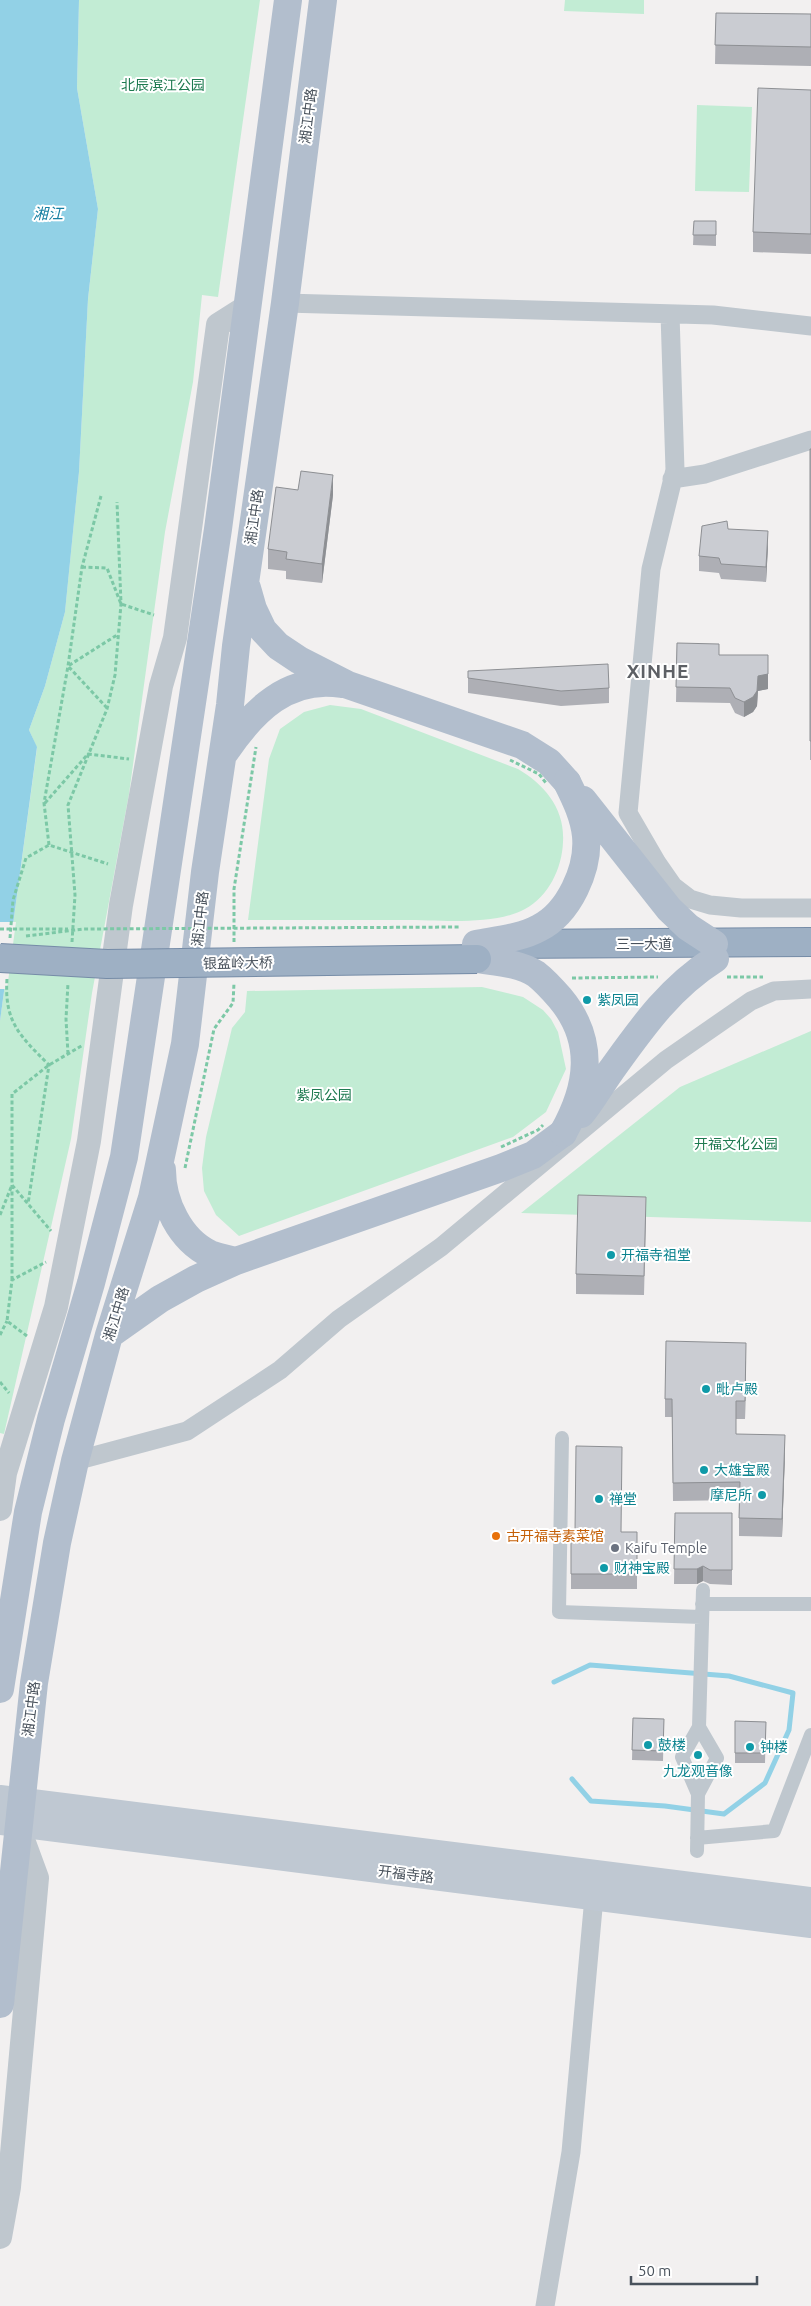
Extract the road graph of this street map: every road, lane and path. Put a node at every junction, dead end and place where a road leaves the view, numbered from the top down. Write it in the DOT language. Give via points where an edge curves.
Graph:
graph roads {
  1 [pos="288,0"];
  2 [pos="323,0"];
  3 [pos="284,303"];
  4 [pos="248,306"];
  5 [pos="670,314"];
  6 [pos="811,326"];
  7 [pos="811,440"];
  8 [pos="672,479"];
  9 [pos="101,496"];
  10 [pos="117,502"];
  11 [pos="82,567"];
  12 [pos="245,581"];
  13 [pos="121,604"];
  14 [pos="154,615"];
  15 [pos="203,616"];
  16 [pos="117,636"];
  17 [pos="68,666"];
  18 [pos="348,685"];
  19 [pos="161,686"];
  20 [pos="107,709"];
  21 [pos="224,753"];
  22 [pos="88,754"];
  23 [pos="510,760"];
  24 [pos="147,761"];
  25 [pos="558,785"];
  26 [pos="44,803"];
  27 [pos="49,845"];
  28 [pos="72,853"];
  29 [pos="108,864"];
  30 [pos="811,908"];
  31 [pos="0,929"];
  32 [pos="84,929"];
  33 [pos="811,942"];
  34 [pos="72,943"];
  35 [pos="473,944"];
  36 [pos="4,956"];
  37 [pos="811,958"];
  38 [pos="715,960"];
  39 [pos="764,976"];
  40 [pos="660,977"];
  41 [pos="0,978"];
  42 [pos="563,978"];
  43 [pos="69,981"];
  44 [pos="811,989"];
  45 [pos="83,1045"];
  46 [pos="68,1054"];
  47 [pos="49,1065"];
  48 [pos="555,1126"];
  49 [pos="502,1147"];
  50 [pos="161,1158"];
  51 [pos="12,1185"];
  52 [pos="28,1204"];
  53 [pos="0,1215"];
  54 [pos="55,1235"];
  55 [pos="52,1259"];
  56 [pos="236,1261"];
  57 [pos="12,1280"];
  58 [pos="7,1321"];
  59 [pos="0,1335"];
  60 [pos="109,1335"];
  61 [pos="33,1341"];
  62 [pos="0,1382"];
  63 [pos="12,1397"];
  64 [pos="562,1438"];
  65 [pos="75,1461"];
  66 [pos="0,1509"];
  67 [pos="702,1604"];
  68 [pos="811,1604"];
  69 [pos="0,1689"];
  70 [pos="699,1727"];
  71 [pos="811,1734"];
  72 [pos="698,1794"];
  73 [pos="9,1811"];
  74 [pos="596,1872"];
  75 [pos="594,1897"];
  76 [pos="811,1900"];
  77 [pos="811,1925"];
  78 [pos="0,2004"];
  79 [pos="0,2237"];
  80 [pos="545,2306"];
  1 -- 4 [label="main road"];
  2 -- 3 [label="main road, 湘江中路"];
  3 -- 5 [label="street"];
  3 -- 12 [label="main road, 湘江中路"];
  4 -- 15 [label="main road"];
  4 -- 19 [label="street" via="218,325 175,638"];
  5 -- 6 [label="street" via="713,315"];
  5 -- 8 [label="street" via="675,470"];
  7 -- 8 [label="street" via="705,474"];
  8 -- 30 [label="street" via="651,569 628,813 673,886 690,899 741,908"];
  9 -- 11 [label="path"];
  10 -- 13 [label="path"];
  11 -- 13 [label="path" via="107,568"];
  11 -- 17 [label="path"];
  12 -- 18 [label="main road" via="263,630 278,646"];
  12 -- 21 [label="main road, 湘江中路"];
  13 -- 14 [label="path"];
  13 -- 16 [label="path"];
  15 -- 19 [label="street"];
  15 -- 69 [label="main road" via="124,1157 28,1512"];
  16 -- 17 [label="path"];
  16 -- 20 [label="path" via="115,675"];
  17 -- 20 [label="path"];
  17 -- 26 [label="path"];
  18 -- 21 [label="main road" via="312,684 272,698 241,729"];
  18 -- 25 [label="main road" via="522,745 549,762"];
  19 -- 24 [label="street"];
  20 -- 22 [label="path"];
  21 -- 50 [label="main road, 湘江中路" via="205,872 185,1044"];
  22 -- 24 [label="path"];
  22 -- 26 [label="path"];
  22 -- 28 [label="path" via="68,805"];
  23 -- 25 [label="path, bridge"];
  24 -- 66 [label="street" via="120,905 88,1141 60,1288 5,1473"];
  25 -- 35 [label="main road, bridge" via="584,820 586,838 583,867 570,896 559,912 542,927 529,933"];
  25 -- 38 [label="main road, bridge"];
  26 -- 27 [label="path"];
  27 -- 28 [label="path"];
  27 -- 36 [label="path" via="26,858 13,900"];
  28 -- 29 [label="path"];
  28 -- 34 [label="path" via="75,895"];
  31 -- 32 [label="path, bridge"];
  32 -- 35 [label="path, bridge"];
  32 -- 36 [label="path, bridge"];
  33 -- 38 [label="highway, 三一大道"];
  35 -- 36 [label="highway, 银盆岭大桥" via="109,945"];
  35 -- 38 [label="highway, 三一大道, bridge"];
  35 -- 48 [label="main road, bridge" via="535,974 551,987 579,1026 585,1072 574,1115"];
  36 -- 41 [label="path"];
  36 -- 47 [label="path" via="5,1001 19,1034"];
  37 -- 38 [label="highway, 三一大道"];
  38 -- 39 [label="path"];
  38 -- 48 [label="main road, bridge" via="693,973 664,1002 609,1073 591,1102"];
  40 -- 42 [label="path"];
  43 -- 46 [label="path"];
  44 -- 65 [label="street" via="774,991 751,1000 666,1060 441,1247 339,1319 280,1370 187,1431"];
  45 -- 46 [label="path"];
  46 -- 47 [label="path"];
  47 -- 51 [label="path" via="12,1094"];
  47 -- 52 [label="path"];
  48 -- 49 [label="path, bridge" via="538,1130"];
  48 -- 56 [label="main road" via="533,1155"];
  50 -- 56 [label="main road" via="162,1186 178,1224 198,1247"];
  50 -- 60 [label="main road, 湘江中路" via="152,1198"];
  51 -- 52 [label="path"];
  51 -- 53 [label="path"];
  51 -- 57 [label="path"];
  52 -- 54 [label="path"];
  55 -- 57 [label="path"];
  56 -- 60 [label="main road" via="160,1299"];
  57 -- 58 [label="path"];
  58 -- 59 [label="path"];
  58 -- 61 [label="path"];
  60 -- 65 [label="main road, 湘江中路"];
  62 -- 63 [label="path"];
  64 -- 67 [label="street" via="559,1612"];
  65 -- 73 [label="main road, 湘江中路"];
  67 -- 68 [label="street"];
  67 -- 70 [label="street"];
  70 -- 72 [label="street" via="682,1757"];
  70 -- 72 [label="street" via="717,1758"];
  71 -- 72 [label="street" via="774,1831 697,1839"];
  73 -- 74 [label="main road, 开福寺路"];
  73 -- 75 [label="main road, 开福寺路"];
  73 -- 78 [label="main road, 湘江中路"];
  73 -- 79 [label="street, 湘江中路" via="37,1878 8,2186"];
  74 -- 75 [label="street"];
  74 -- 76 [label="main road, 开福寺路"];
  75 -- 77 [label="main road, 开福寺路"];
  75 -- 80 [label="street" via="572,2152"];
}
